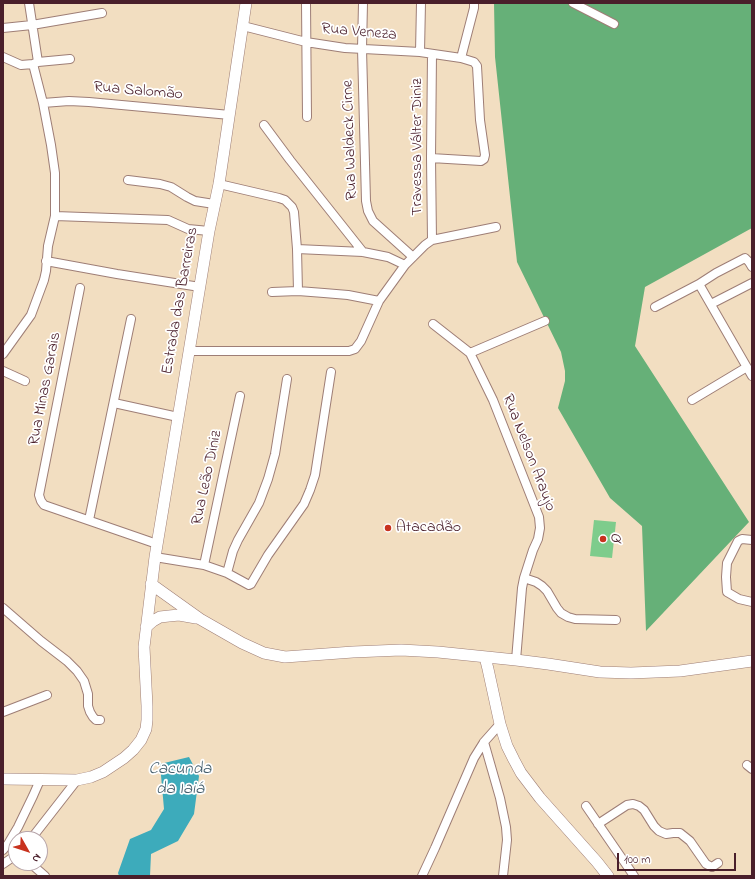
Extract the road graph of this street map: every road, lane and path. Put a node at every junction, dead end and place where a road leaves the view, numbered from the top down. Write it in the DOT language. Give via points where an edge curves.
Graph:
graph roads {
  1 [pos="29,3"];
  2 [pos="246,3"];
  3 [pos="306,3"];
  4 [pos="363,3"];
  5 [pos="421,3"];
  6 [pos="474,3"];
  7 [pos="573,3"];
  8 [pos="102,13"];
  9 [pos="614,24"];
  10 [pos="32,25"];
  11 [pos="243,26"];
  12 [pos="3,28"];
  13 [pos="306,42"];
  14 [pos="362,49"];
  15 [pos="420,52"];
  16 [pos="432,54"];
  17 [pos="3,57"];
  18 [pos="461,58"];
  19 [pos="70,59"];
  20 [pos="36,63"];
  21 [pos="43,103"];
  22 [pos="230,115"];
  23 [pos="307,117"];
  24 [pos="264,125"];
  25 [pos="431,158"];
  26 [pos="128,180"];
  27 [pos="219,184"];
  28 [pos="214,204"];
  29 [pos="55,216"];
  30 [pos="496,227"];
  31 [pos="209,231"];
  32 [pos="432,240"];
  33 [pos="297,249"];
  34 [pos="363,252"];
  35 [pos="413,257"];
  36 [pos="46,261"];
  37 [pos="405,265"];
  38 [pos="752,267"];
  39 [pos="752,283"];
  40 [pos="699,284"];
  41 [pos="200,287"];
  42 [pos="80,288"];
  43 [pos="298,291"];
  44 [pos="272,292"];
  45 [pos="379,301"];
  46 [pos="711,304"];
  47 [pos="655,307"];
  48 [pos="131,319"];
  49 [pos="545,321"];
  50 [pos="432,324"];
  51 [pos="189,350"];
  52 [pos="470,353"];
  53 [pos="3,354"];
  54 [pos="3,371"];
  55 [pos="331,372"];
  56 [pos="750,373"];
  57 [pos="287,379"];
  58 [pos="25,381"];
  59 [pos="240,396"];
  60 [pos="692,400"];
  61 [pos="114,403"];
  62 [pos="178,417"];
  63 [pos="88,520"];
  64 [pos="752,540"];
  65 [pos="157,544"];
  66 [pos="155,557"];
  67 [pos="204,565"];
  68 [pos="227,573"];
  69 [pos="524,578"];
  70 [pos="151,584"];
  71 [pos="752,602"];
  72 [pos="3,608"];
  73 [pos="200,619"];
  74 [pos="616,620"];
  75 [pos="146,627"];
  76 [pos="484,657"];
  77 [pos="516,660"];
  78 [pos="752,661"];
  79 [pos="47,695"];
  80 [pos="3,712"];
  81 [pos="100,720"];
  82 [pos="500,724"];
  83 [pos="484,742"];
  84 [pos="3,779"];
  85 [pos="40,780"];
  86 [pos="77,780"];
  87 [pos="586,806"];
  88 [pos="598,824"];
  89 [pos="37,831"];
  90 [pos="6,847"];
  91 [pos="718,863"];
  92 [pos="422,876"];
  93 [pos="503,876"];
  94 [pos="608,876"];
  95 [pos="634,876"];
  1 -- 10 [label="street"];
  2 -- 11 [label="main road, Estrada das Barreiras"];
  3 -- 13 [label="street"];
  4 -- 14 [label="street, Rua Waldeck Cirne"];
  5 -- 15 [label="street"];
  6 -- 18 [label="street"];
  7 -- 9 [label="street"];
  8 -- 10 [label="street"];
  10 -- 12 [label="street"];
  10 -- 20 [label="street"];
  11 -- 13 [label="street, Rua Veneza"];
  11 -- 22 [label="main road, Estrada das Barreiras"];
  13 -- 14 [label="street, Rua Veneza"];
  13 -- 23 [label="street"];
  14 -- 15 [label="street, Rua Veneza"];
  14 -- 35 [label="street, Rua Waldeck Cirne" via="365,187 368,211 374,221"];
  15 -- 16 [label="street, Rua Veneza"];
  16 -- 18 [label="street, Rua Veneza"];
  16 -- 25 [label="street, Travessa Válter Diniz"];
  17 -- 20 [label="street" via="21,66"];
  18 -- 25 [label="street, Rua Veneza" via="474,62 477,66 484,159 481,161"];
  19 -- 20 [label="street"];
  20 -- 21 [label="street"];
  21 -- 22 [label="street, Rua Salomão" via="89,102"];
  21 -- 29 [label="street" via="54,159"];
  22 -- 27 [label="main road, Estrada das Barreiras"];
  24 -- 34 [label="street"];
  25 -- 32 [label="street, Travessa Válter Diniz"];
  26 -- 28 [label="street" via="165,185 195,201"];
  27 -- 28 [label="main road, Estrada das Barreiras"];
  27 -- 33 [label="street" via="279,198 289,203 294,212"];
  28 -- 31 [label="main road, Estrada das Barreiras"];
  29 -- 31 [label="street" via="168,220 188,228"];
  29 -- 36 [label="street"];
  30 -- 32 [label="street"];
  31 -- 41 [label="main road, Estrada das Barreiras"];
  32 -- 35 [label="street"];
  33 -- 34 [label="street"];
  33 -- 43 [label="street"];
  34 -- 37 [label="street" via="388,257"];
  35 -- 37 [label="street"];
  36 -- 41 [label="street"];
  36 -- 53 [label="street" via="44,280 31,315"];
  37 -- 45 [label="street"];
  38 -- 40 [label="street" via="745,258"];
  39 -- 46 [label="street"];
  40 -- 46 [label="street"];
  40 -- 47 [label="street"];
  41 -- 51 [label="main road, Estrada das Barreiras"];
  42 -- 63 [label="street, Rua Minas Garais" via="39,495 44,505"];
  43 -- 44 [label="street"];
  43 -- 45 [label="street" via="348,295"];
  45 -- 51 [label="street" via="361,341 355,349 349,351"];
  46 -- 56 [label="street"];
  48 -- 61 [label="street"];
  49 -- 52 [label="street"];
  50 -- 52 [label="street, Rua Nelson Araujo"];
  51 -- 62 [label="main road, Estrada das Barreiras"];
  52 -- 69 [label="street, Rua Nelson Araujo" via="493,400 539,516 539,534"];
  54 -- 58 [label="street"];
  55 -- 68 [label="street" via="315,475 304,504 268,554 251,584"];
  56 -- 60 [label="street"];
  57 -- 68 [label="street" via="275,454 268,479 259,503 238,540"];
  59 -- 67 [label="street, Rua Leão Diniz"];
  61 -- 62 [label="street"];
  61 -- 63 [label="street"];
  62 -- 65 [label="main road, Estrada das Barreiras"];
  63 -- 65 [label="street"];
  64 -- 71 [label="street" via="738,541 727,563 726,577 727,592 739,599"];
  65 -- 66 [label="main road, Estrada das Barreiras"];
  66 -- 67 [label="street"];
  66 -- 70 [label="main road, Estrada das Barreiras"];
  67 -- 68 [label="street"];
  69 -- 74 [label="street" via="542,586 561,613 568,617"];
  69 -- 77 [label="street, Rua Nelson Araujo"];
  70 -- 73 [label="main road"];
  70 -- 75 [label="main road, Estrada das Barreiras"];
  72 -- 81 [label="street" via="77,671 84,681 90,712 96,720"];
  73 -- 75 [label="main road" via="169,616 156,619"];
  73 -- 76 [label="main road" via="253,649 276,656 401,650"];
  75 -- 86 [label="main road, Estrada das Barreiras" via="146,729 133,750 114,766 92,777"];
  76 -- 77 [label="main road"];
  76 -- 82 [label="main road"];
  77 -- 78 [label="main road" via="600,672 632,673 680,671"];
  79 -- 80 [label="street"];
  82 -- 83 [label="street"];
  82 -- 94 [label="main road" via="507,746 530,785"];
  83 -- 92 [label="street" via="474,758"];
  83 -- 93 [label="street" via="506,827"];
  84 -- 85 [label="main road, Estrada das Barreiras"];
  85 -- 86 [label="main road, Estrada das Barreiras"];
  85 -- 90 [label="street"];
  86 -- 89 [label="street"];
  87 -- 88 [label="street"];
  88 -- 91 [label="street" via="627,805 633,804 644,810 659,831 666,834 680,833 686,837 706,864 712,867"];
  88 -- 95 [label="street"];
}
